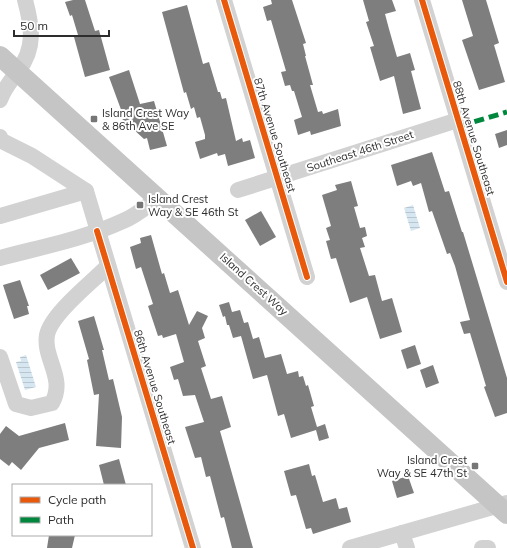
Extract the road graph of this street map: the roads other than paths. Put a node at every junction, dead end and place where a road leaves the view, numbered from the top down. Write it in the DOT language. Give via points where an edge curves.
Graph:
graph roads {
  1 [pos="25,0"];
  2 [pos="224,0"];
  3 [pos="422,0"];
  4 [pos="0,56"];
  5 [pos="18,72"];
  6 [pos="0,100"];
  7 [pos="458,120"];
  8 [pos="0,137"];
  9 [pos="277,177"];
  10 [pos="238,190"];
  11 [pos="86,191"];
  12 [pos="158,198"];
  13 [pos="0,216"];
  14 [pos="97,231"];
  15 [pos="0,258"];
  16 [pos="108,266"];
  17 [pos="307,277"];
  18 [pos="507,282"];
  19 [pos="0,357"];
  20 [pos="504,508"];
  21 [pos="402,533"];
  22 [pos="193,548"];
  23 [pos="350,548"];
  24 [pos="407,548"];
  25 [pos="482,548"];
  26 [pos="488,548"];
  1 -- 5 [label="street" via="31,23 31,45 28,58"];
  2 -- 9 [label="street, 87th Avenue Southeast"];
  3 -- 7 [label="street, 88th Avenue Southeast"];
  4 -- 5 [label="main road, Island Crest Way"];
  5 -- 6 [label="street"];
  5 -- 12 [label="main road, Island Crest Way"];
  7 -- 9 [label="street, Southeast 46th Street"];
  7 -- 18 [label="street, 88th Avenue Southeast"];
  8 -- 11 [label="street" via="0,140 32,156"];
  9 -- 10 [label="street, Southeast 46th Street"];
  9 -- 17 [label="street, 87th Avenue Southeast"];
  11 -- 13 [label="street"];
  11 -- 14 [label="street, 86th Avenue Southeast"];
  12 -- 14 [label="street" via="129,218"];
  12 -- 20 [label="main road, Island Crest Way"];
  14 -- 15 [label="street"];
  14 -- 16 [label="street, 86th Avenue Southeast"];
  16 -- 19 [label="street" via="50,325 47,343 58,386 52,403 31,408 16,404"];
  16 -- 22 [label="street, 86th Avenue Southeast"];
  20 -- 21 [label="street"];
  21 -- 23 [label="street"];
  21 -- 24 [label="street"];
  25 -- 26 [label="street"];
}
